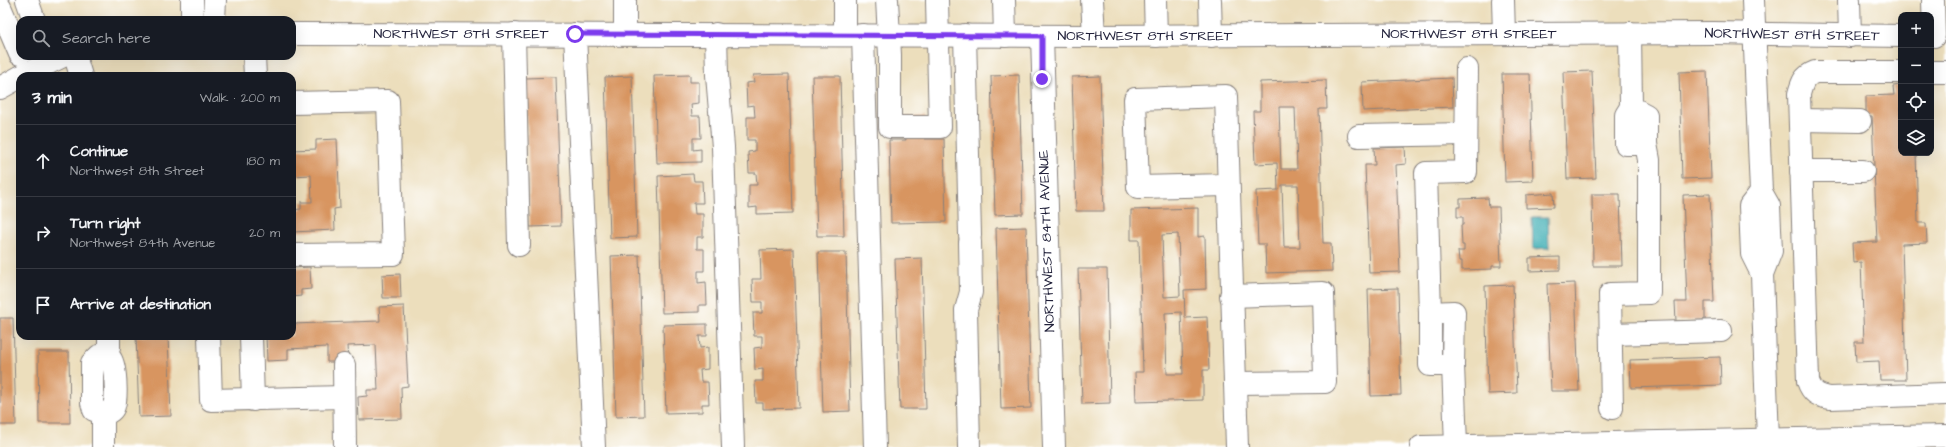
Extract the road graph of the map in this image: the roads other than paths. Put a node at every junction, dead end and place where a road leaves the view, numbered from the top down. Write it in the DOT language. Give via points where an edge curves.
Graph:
graph roads {
  1 [pos="8,0"];
  2 [pos="27,0"];
  3 [pos="192,0"];
  4 [pos="625,0"];
  5 [pos="845,0"];
  6 [pos="887,0"];
  7 [pos="937,0"];
  8 [pos="1004,0"];
  9 [pos="1092,0"];
  10 [pos="1155,0"];
  11 [pos="1210,0"];
  12 [pos="1753,0"];
  13 [pos="1849,0"];
  14 [pos="1933,0"];
  15 [pos="1503,3"];
  16 [pos="0,4"];
  17 [pos="0,7"];
  18 [pos="33,16"];
  19 [pos="192,16"];
  20 [pos="1630,33"];
  21 [pos="296,34"];
  22 [pos="514,34"];
  23 [pos="575,34"];
  24 [pos="625,34"];
  25 [pos="716,34"];
  26 [pos="1504,34"];
  27 [pos="1754,34"];
  28 [pos="854,35"];
  29 [pos="889,35"];
  30 [pos="938,35"];
  31 [pos="965,35"];
  32 [pos="1005,36"];
  33 [pos="1042,36"];
  34 [pos="1094,36"];
  35 [pos="1156,36"];
  36 [pos="1211,36"];
  37 [pos="1850,36"];
  38 [pos="1898,36"];
  39 [pos="1937,36"];
  40 [pos="16,51"];
  41 [pos="47,60"];
  42 [pos="76,60"];
  43 [pos="254,60"];
  44 [pos="22,67"];
  45 [pos="1467,69"];
  46 [pos="80,72"];
  47 [pos="255,72"];
  48 [pos="1898,72"];
  49 [pos="1934,72"];
  50 [pos="1946,72"];
  51 [pos="16,73"];
  52 [pos="0,88"];
  53 [pos="296,103"];
  54 [pos="1800,120"];
  55 [pos="1860,121"];
  56 [pos="1466,134"];
  57 [pos="1359,136"];
  58 [pos="1801,171"];
  59 [pos="1863,171"];
  60 [pos="1228,185"];
  61 [pos="519,245"];
  62 [pos="296,255"];
  63 [pos="1231,296"];
  64 [pos="1721,331"];
  65 [pos="1611,334"];
  66 [pos="209,340"];
  67 [pos="251,340"];
  68 [pos="108,346"];
  69 [pos="344,365"];
  70 [pos="1235,383"];
  71 [pos="1946,394"];
  72 [pos="344,397"];
  73 [pos="253,400"];
  74 [pos="1612,408"];
  75 [pos="1946,436"];
  76 [pos="1768,445"];
  77 [pos="1456,446"];
  78 [pos="102,447"];
  79 [pos="345,447"];
  80 [pos="594,447"];
  81 [pos="733,447"];
  82 [pos="875,447"];
  83 [pos="970,447"];
  84 [pos="1054,447"];
  85 [pos="1237,447"];
  86 [pos="1421,447"];
  1 -- 16 [label="street"];
  2 -- 18 [label="street"];
  3 -- 19 [label="street"];
  4 -- 24 [label="street"];
  5 -- 28 [label="street"];
  6 -- 29 [label="street"];
  7 -- 30 [label="street"];
  8 -- 32 [label="street"];
  9 -- 34 [label="street"];
  10 -- 35 [label="street"];
  11 -- 36 [label="street"];
  12 -- 27 [label="street"];
  13 -- 37 [label="street"];
  14 -- 39 [label="street"];
  15 -- 26 [label="street"];
  17 -- 40 [label="street"];
  20 -- 26 [label="street, NORTHWEST 8TH STREET"];
  20 -- 27 [label="street, NORTHWEST 8TH STREET"];
  20 -- 65 [label="street" via="1631,107 1646,115 1649,160 1649,293 1610,294"];
  21 -- 22 [label="street, NORTHWEST 8TH STREET"];
  22 -- 23 [label="street, NORTHWEST 8TH STREET"];
  22 -- 61 [label="street"];
  23 -- 24 [label="street, NORTHWEST 8TH STREET"];
  23 -- 80 [label="street"];
  24 -- 25 [label="street, NORTHWEST 8TH STREET"];
  25 -- 28 [label="street, NORTHWEST 8TH STREET"];
  25 -- 81 [label="street" via="723,147"];
  26 -- 36 [label="street, NORTHWEST 8TH STREET"];
  27 -- 37 [label="street, NORTHWEST 8TH STREET"];
  27 -- 76 [label="street" via="1760,192 1769,206 1771,251 1762,274"];
  28 -- 29 [label="street, NORTHWEST 8TH STREET"];
  28 -- 82 [label="street"];
  29 -- 30 [label="street, NORTHWEST 8TH STREET"];
  29 -- 30 [label="street" via="890,127 940,127"];
  30 -- 31 [label="street, NORTHWEST 8TH STREET"];
  31 -- 32 [label="street, NORTHWEST 8TH STREET"];
  31 -- 83 [label="street" via="971,292 966,310"];
  32 -- 33 [label="street, NORTHWEST 8TH STREET"];
  33 -- 34 [label="street, NORTHWEST 8TH STREET"];
  33 -- 84 [label="street, NORTHWEST 84TH AVENUE"];
  34 -- 35 [label="street, NORTHWEST 8TH STREET"];
  35 -- 36 [label="street, NORTHWEST 8TH STREET"];
  37 -- 38 [label="street, NORTHWEST 8TH STREET"];
  41 -- 44 [label="street"];
  42 -- 46 [label="street"];
  43 -- 47 [label="street"];
  45 -- 56 [label="street"];
  48 -- 54 [label="street" via="1809,74 1799,94"];
  49 -- 50 [label="street"];
  51 -- 52 [label="street"];
  53 -- 62 [label="street" via="388,101 392,254"];
  54 -- 55 [label="street"];
  54 -- 58 [label="street"];
  56 -- 57 [label="street"];
  56 -- 77 [label="street" via="1466,172 1426,173 1430,313 1454,312"];
  58 -- 59 [label="street"];
  58 -- 71 [label="street" via="1810,388 1815,394 1830,398"];
  60 -- 60 [label="street" via="1226,96 1135,99 1138,187"];
  60 -- 63 [label="street"];
  63 -- 70 [label="street"];
  63 -- 70 [label="street" via="1323,293 1325,382"];
  64 -- 65 [label="street"];
  65 -- 74 [label="street"];
  66 -- 73 [label="street" via="211,400"];
  67 -- 73 [label="street"];
  68 -- 78 [label="street" via="114,364 114,403 112,410 103,414"];
  69 -- 72 [label="street"];
  70 -- 85 [label="street"];
  72 -- 73 [label="street"];
  72 -- 79 [label="street"];
  75 -- 76 [label="street"];
  76 -- 77 [label="street"];
  77 -- 86 [label="street"];
}
